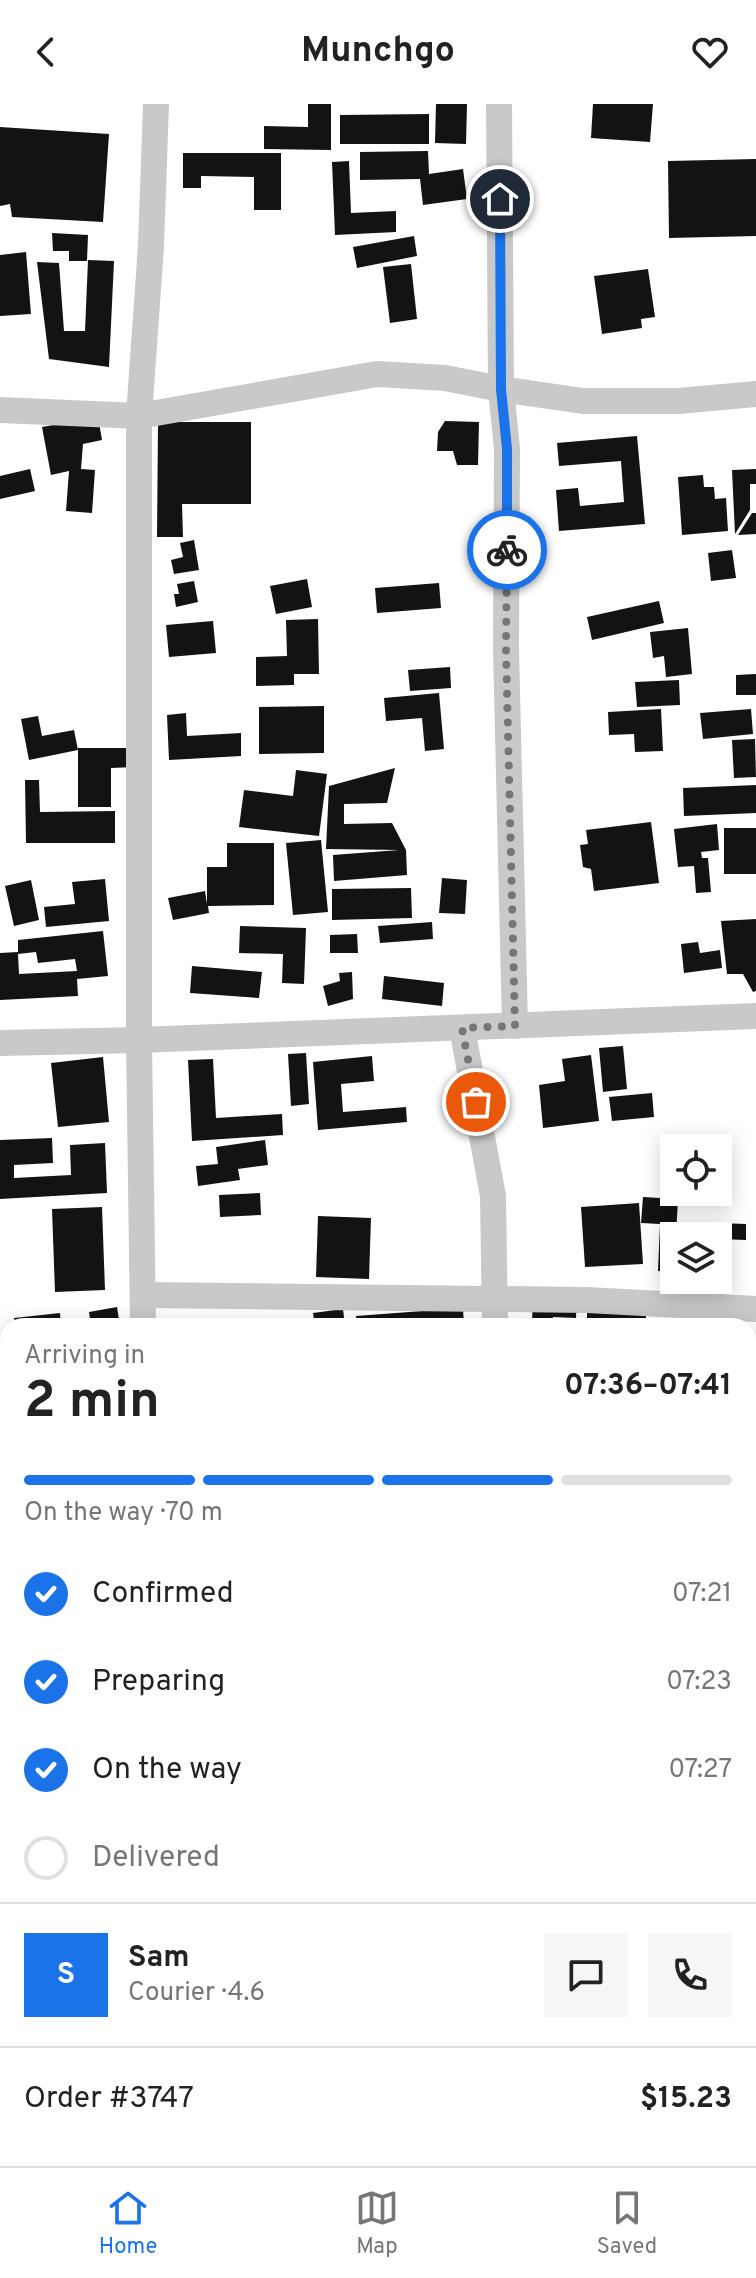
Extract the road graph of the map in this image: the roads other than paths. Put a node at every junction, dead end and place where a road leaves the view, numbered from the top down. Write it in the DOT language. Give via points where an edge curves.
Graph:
graph roads {
  1 [pos="156,104"];
  2 [pos="499,104"];
  3 [pos="501,389"];
  4 [pos="756,394"];
  5 [pos="0,410"];
  6 [pos="139,416"];
  7 [pos="756,1016"];
  8 [pos="515,1026"];
  9 [pos="462,1028"];
  10 [pos="139,1040"];
  11 [pos="0,1043"];
  12 [pos="143,1295"];
  13 [pos="756,1309"];
  14 [pos="494,1313"];
  15 [pos="143,1318"];
  1 -- 6 [label="street"];
  2 -- 3 [label="street"];
  3 -- 4 [label="street" via="583,401"];
  3 -- 6 [label="street" via="445,378 377,374"];
  3 -- 8 [label="street" via="507,449"];
  5 -- 6 [label="street"];
  6 -- 10 [label="street"];
  7 -- 8 [label="street"];
  8 -- 9 [label="street"];
  9 -- 10 [label="street"];
  9 -- 14 [label="street" via="493,1196"];
  10 -- 11 [label="street"];
  10 -- 12 [label="street"];
  12 -- 14 [label="street"];
  12 -- 15 [label="street"];
  13 -- 14 [label="street" via="646,1302"];
}
